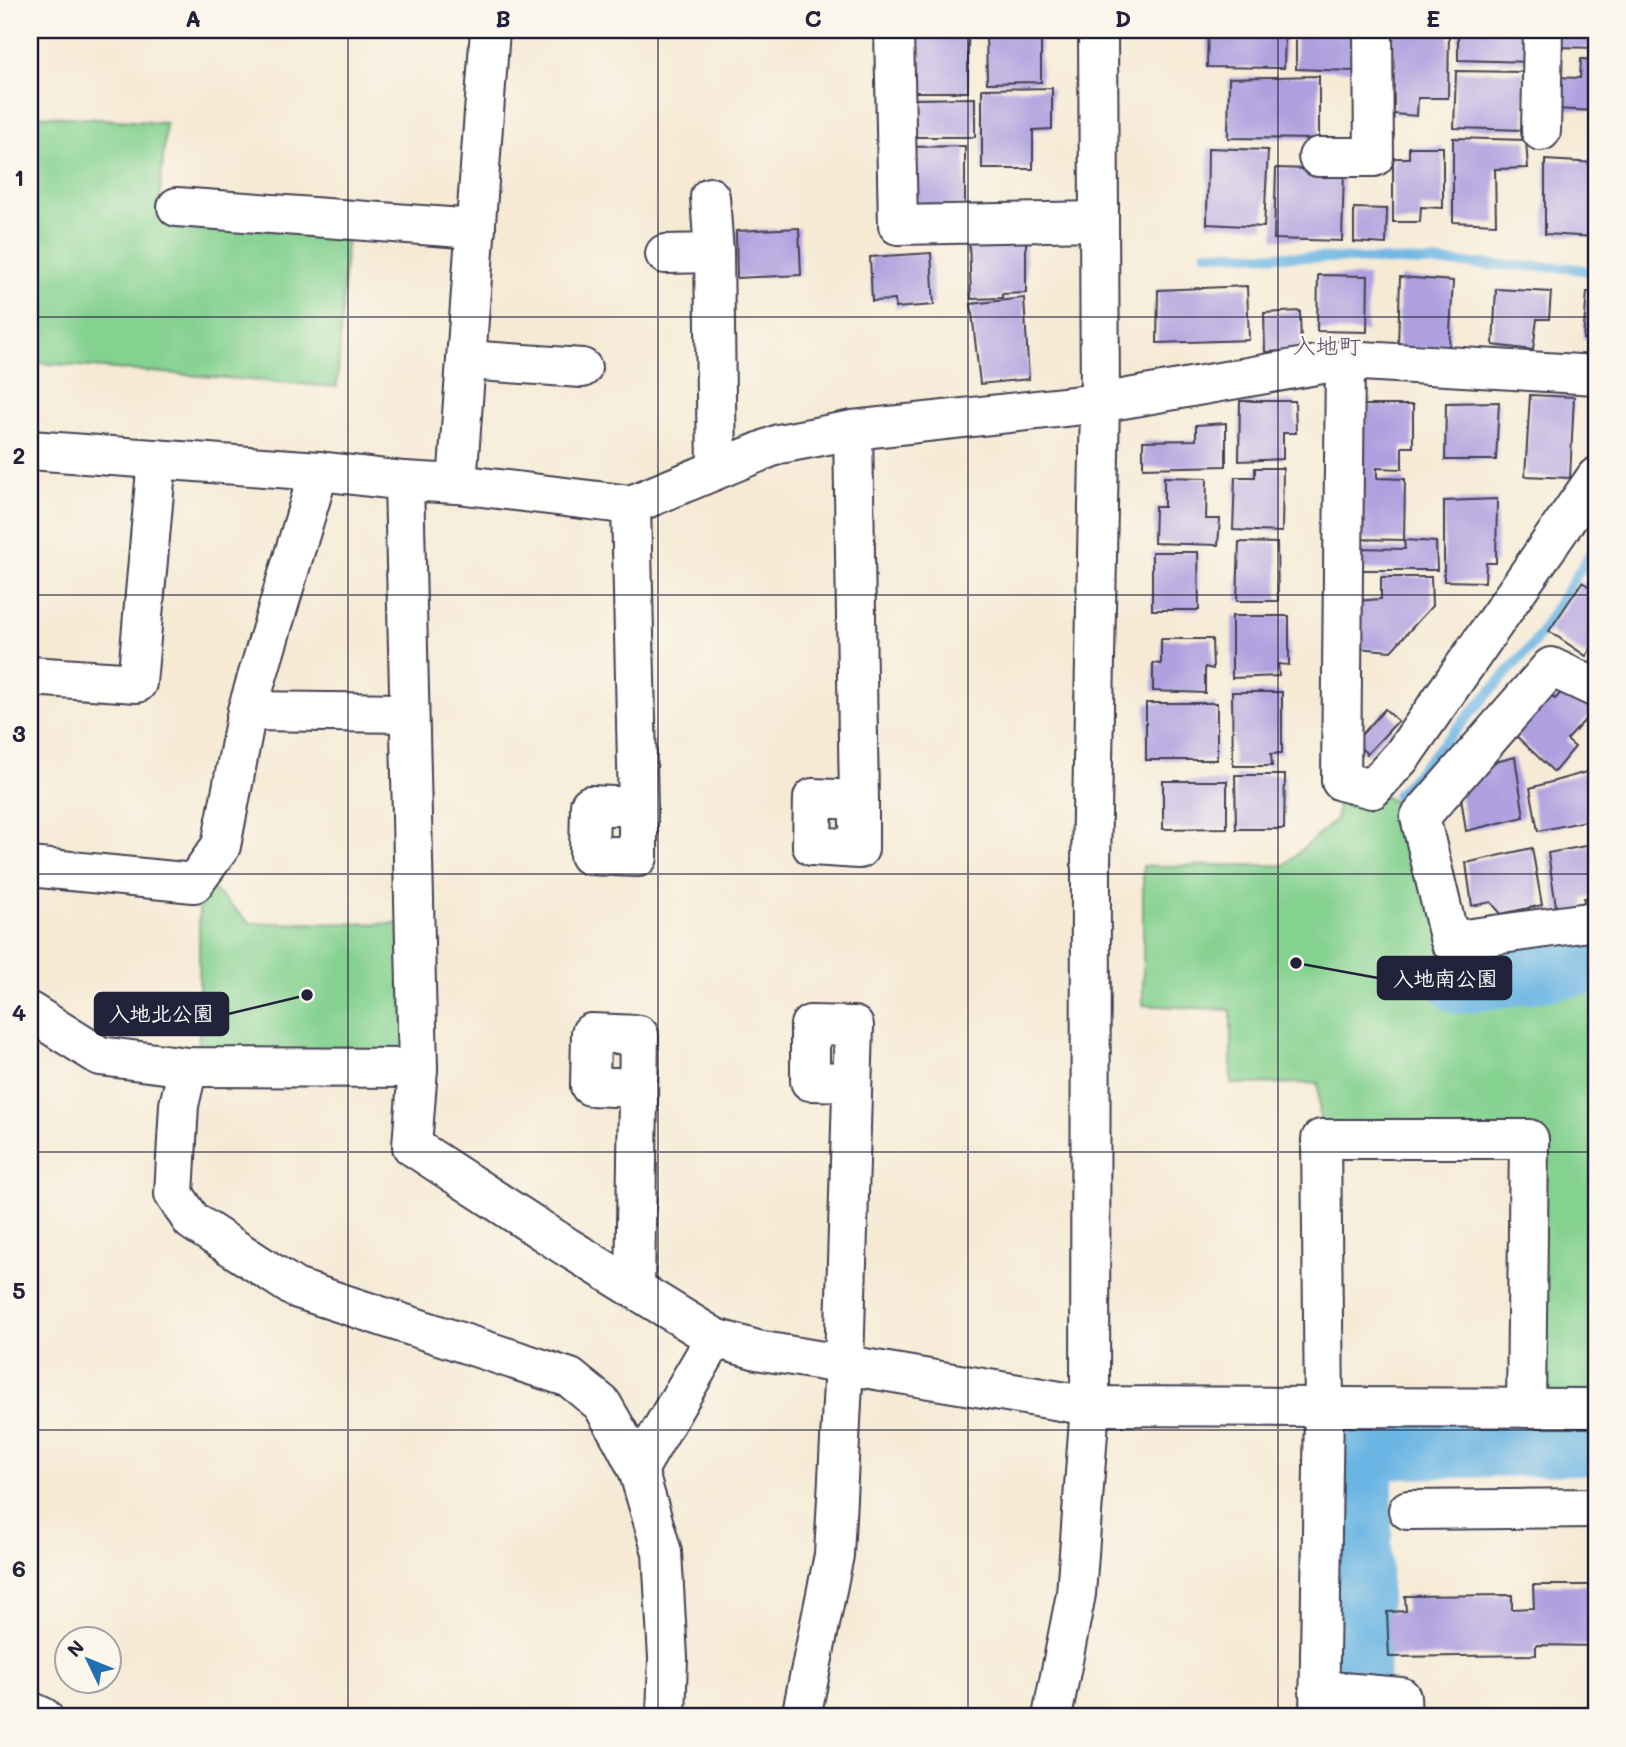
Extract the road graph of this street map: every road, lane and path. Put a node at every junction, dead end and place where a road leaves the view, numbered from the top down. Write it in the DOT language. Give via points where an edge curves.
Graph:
graph roads {
  1 [pos="490,30"];
  2 [pos="894,30"];
  3 [pos="1098,30"];
  4 [pos="1373,30"];
  5 [pos="1542,30"];
  6 [pos="1541,131"];
  7 [pos="1318,157"];
  8 [pos="710,197"];
  9 [pos="177,207"];
  10 [pos="1098,221"];
  11 [pos="475,229"];
  12 [pos="714,253"];
  13 [pos="665,254"];
  14 [pos="466,360"];
  15 [pos="1345,360"];
  16 [pos="582,368"];
  17 [pos="1596,375"];
  18 [pos="1100,403"];
  19 [pos="853,430"];
  20 [pos="30,450"];
  21 [pos="157,459"];
  22 [pos="717,468"];
  23 [pos="319,471"];
  24 [pos="1596,477"];
  25 [pos="404,481"];
  26 [pos="457,484"];
  27 [pos="631,505"];
  28 [pos="30,676"];
  29 [pos="1596,688"];
  30 [pos="247,711"];
  31 [pos="409,713"];
  32 [pos="859,800"];
  33 [pos="638,807"];
  34 [pos="30,867"];
  35 [pos="1596,921"];
  36 [pos="30,1012"];
  37 [pos="188,1067"];
  38 [pos="418,1068"];
  39 [pos="852,1083"];
  40 [pos="638,1088"];
  41 [pos="635,1289"];
  42 [pos="715,1338"];
  43 [pos="844,1364"];
  44 [pos="1090,1406"];
  45 [pos="1324,1407"];
  46 [pos="1526,1408"];
  47 [pos="1596,1408"];
  48 [pos="638,1470"];
  49 [pos="1596,1508"];
  50 [pos="1408,1510"];
  51 [pos="1336,1698"];
  52 [pos="30,1711"];
  53 [pos="43,1717"];
  54 [pos="666,1717"];
  55 [pos="801,1717"];
  56 [pos="1052,1717"];
  57 [pos="1402,1717"];
  1 -- 11 [label="street"];
  2 -- 10 [label="street" via="898,225"];
  3 -- 10 [label="street"];
  4 -- 7 [label="street" via="1374,157"];
  5 -- 6 [label="street"];
  8 -- 12 [label="street"];
  9 -- 11 [label="street"];
  10 -- 18 [label="street"];
  11 -- 14 [label="street"];
  12 -- 13 [label="street"];
  12 -- 22 [label="street"];
  14 -- 16 [label="street"];
  14 -- 26 [label="street"];
  15 -- 17 [label="street"];
  15 -- 18 [label="street"];
  15 -- 24 [label="street" via="1341,781 1372,789 1402,756"];
  18 -- 19 [label="street"];
  18 -- 44 [label="street" via="1091,876"];
  19 -- 22 [label="street" via="779,444"];
  19 -- 32 [label="street"];
  20 -- 21 [label="street"];
  21 -- 23 [label="street"];
  21 -- 28 [label="street" via="137,683"];
  22 -- 27 [label="street"];
  23 -- 25 [label="street"];
  23 -- 30 [label="street"];
  25 -- 26 [label="street"];
  25 -- 31 [label="street"];
  26 -- 27 [label="street"];
  27 -- 33 [label="street"];
  29 -- 35 [label="street" via="1551,667 1420,817 1450,941"];
  30 -- 31 [label="street"];
  30 -- 34 [label="street" via="221,846 194,883"];
  31 -- 38 [label="street"];
  36 -- 37 [label="street" via="100,1056"];
  37 -- 38 [label="street"];
  37 -- 48 [label="street" via="179,1105 174,1194 192,1221 295,1288 570,1378 601,1404"];
  38 -- 41 [label="street" via="412,1146"];
  39 -- 43 [label="street"];
  40 -- 41 [label="street"];
  41 -- 42 [label="street"];
  42 -- 43 [label="street"];
  42 -- 48 [label="street"];
  43 -- 44 [label="street"];
  43 -- 55 [label="street" via="834,1555"];
  44 -- 45 [label="street"];
  44 -- 56 [label="street" via="1076,1594"];
  45 -- 46 [label="street"];
  45 -- 46 [label="street" via="1321,1139 1529,1139"];
  45 -- 51 [label="street"];
  46 -- 47 [label="street"];
  48 -- 54 [label="street" via="662,1552"];
  49 -- 50 [label="street"];
  51 -- 57 [label="street" via="1401,1697"];
  52 -- 53 [label="street"];
}
